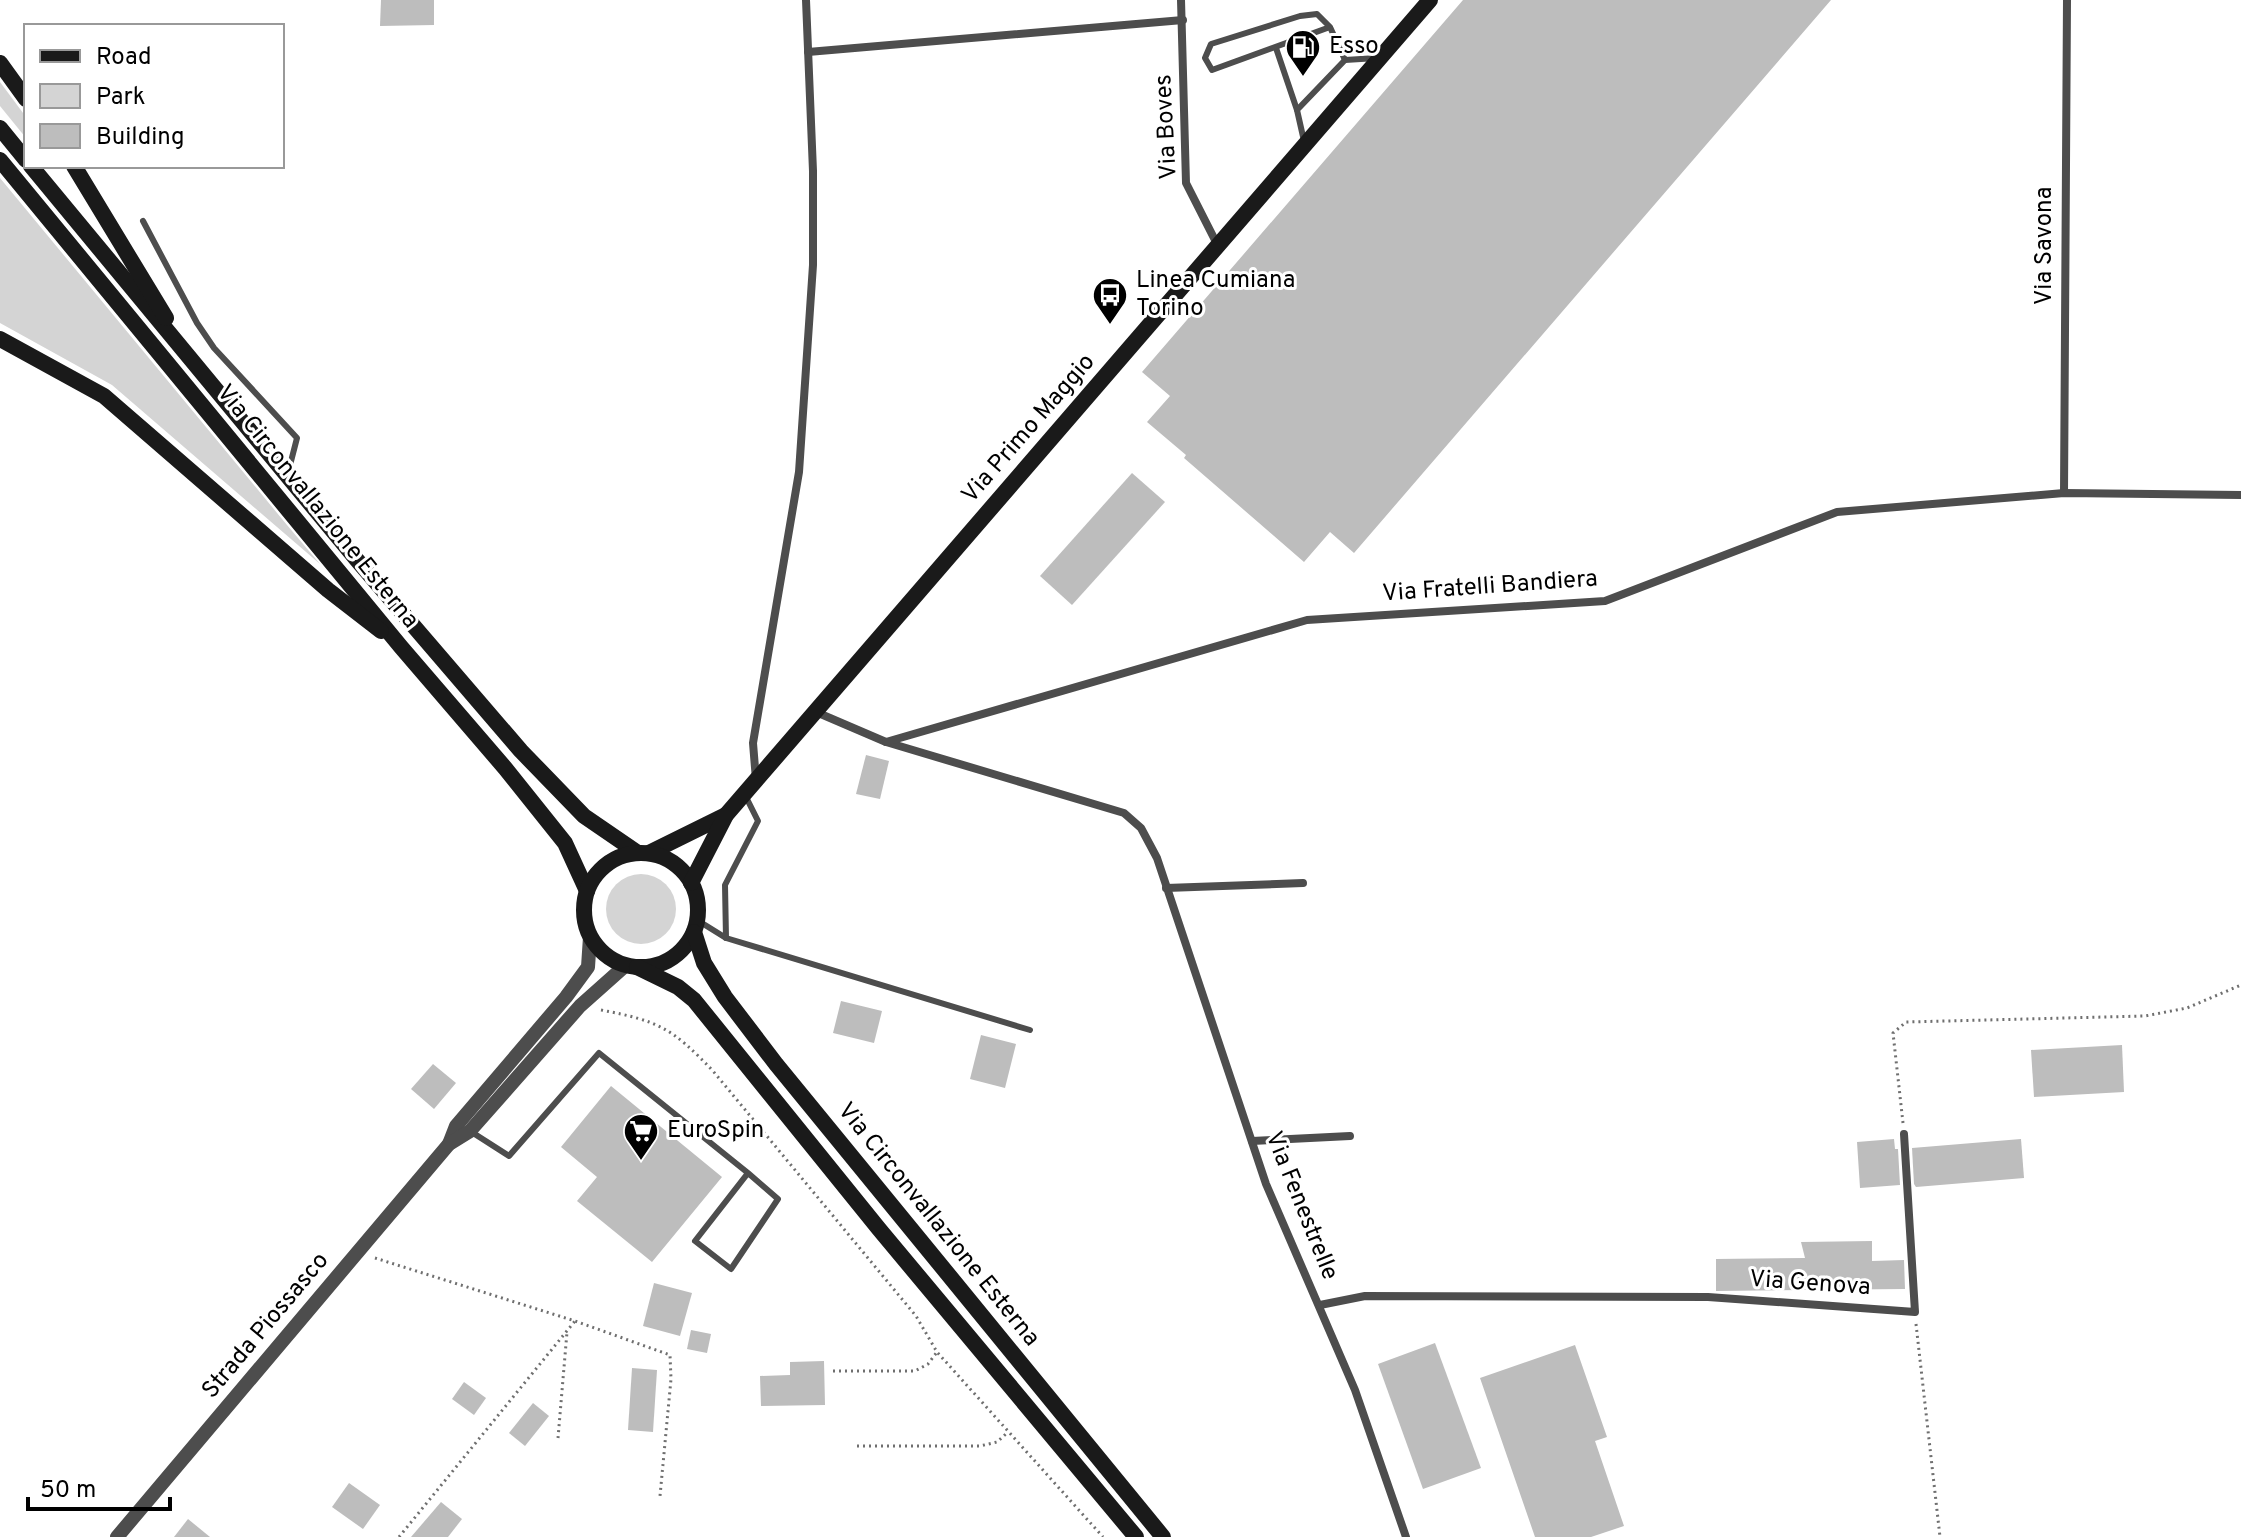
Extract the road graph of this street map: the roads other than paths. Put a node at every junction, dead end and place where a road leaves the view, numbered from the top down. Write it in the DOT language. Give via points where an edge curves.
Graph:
graph roads {
  1 [pos="806,0"];
  2 [pos="1181,0"];
  3 [pos="1430,0"];
  4 [pos="2067,0"];
  5 [pos="1183,20"];
  6 [pos="1330,27"];
  7 [pos="1276,48"];
  8 [pos="808,52"];
  9 [pos="1380,58"];
  10 [pos="1345,60"];
  11 [pos="0,63"];
  12 [pos="24,96"];
  13 [pos="1297,110"];
  14 [pos="0,128"];
  15 [pos="1305,145"];
  16 [pos="24,158"];
  17 [pos="0,160"];
  18 [pos="33,168"];
  19 [pos="75,168"];
  20 [pos="143,221"];
  21 [pos="1218,246"];
  22 [pos="0,339"];
  23 [pos="193,364"];
  24 [pos="287,477"];
  25 [pos="2064,493"];
  26 [pos="2241,495"];
  27 [pos="401,647"];
  28 [pos="816,712"];
  29 [pos="886,742"];
  30 [pos="756,781"];
  31 [pos="744,794"];
  32 [pos="726,815"];
  33 [pos="644,853"];
  34 [pos="691,883"];
  35 [pos="1303,883"];
  36 [pos="1166,888"];
  37 [pos="587,891"];
  38 [pos="695,926"];
  39 [pos="590,937"];
  40 [pos="726,938"];
  41 [pos="632,966"];
  42 [pos="1030,1030"];
  43 [pos="470,1131"];
  44 [pos="1904,1134"];
  45 [pos="1350,1136"];
  46 [pos="1252,1141"];
  47 [pos="449,1144"];
  48 [pos="748,1173"];
  49 [pos="1320,1305"];
  50 [pos="117,1537"];
  51 [pos="1136,1537"];
  52 [pos="1163,1537"];
  53 [pos="1406,1537"];
  1 -- 8 [label="street"];
  2 -- 5 [label="street, Via Boves"];
  3 -- 9 [label="main road, Via Primo Maggio"];
  4 -- 25 [label="street, Via Savona"];
  5 -- 8 [label="street"];
  5 -- 21 [label="street, Via Boves" via="1186,183"];
  6 -- 7 [label="lane"];
  6 -- 7 [label="lane" via="1317,14 1300,16 1211,44 1205,58 1212,70"];
  6 -- 10 [label="lane"];
  7 -- 13 [label="lane"];
  8 -- 30 [label="street" via="813,265 800,456 753,743"];
  9 -- 10 [label="lane"];
  9 -- 15 [label="main road, Via Primo Maggio"];
  10 -- 13 [label="lane"];
  11 -- 12 [label="main road"];
  13 -- 15 [label="lane"];
  14 -- 16 [label="main road"];
  15 -- 21 [label="main road, Via Primo Maggio"];
  17 -- 27 [label="main road, Via Circonvallazione Esterna"];
  18 -- 23 [label="main road, Via Circonvallazione Esterna"];
  19 -- 23 [label="main road"];
  20 -- 24 [label="lane, Via Circonvallazione Esterna" via="214,348 297,438"];
  21 -- 28 [label="main road, Via Primo Maggio"];
  22 -- 27 [label="main road" via="104,396"];
  23 -- 24 [label="main road, Via Circonvallazione Esterna"];
  24 -- 33 [label="main road, Via Circonvallazione Esterna" via="521,751 584,816"];
  25 -- 26 [label="street, Via Fratelli Bandiera"];
  25 -- 29 [label="street, Via Fratelli Bandiera" via="1837,512 1605,601 1307,620"];
  27 -- 37 [label="main road, Via Circonvallazione Esterna" via="565,843"];
  28 -- 29 [label="street, Via Fenestrelle"];
  28 -- 30 [label="main road, Via Primo Maggio"];
  29 -- 36 [label="street, Via Fenestrelle" via="1124,813 1141,828"];
  30 -- 31 [label="main road, Via Primo Maggio"];
  31 -- 32 [label="main road, Via Primo Maggio"];
  31 -- 40 [label="lane" via="758,821 725,885"];
  32 -- 33 [label="main road, Via Primo Maggio"];
  32 -- 34 [label="main road, Via Primo Maggio"];
  33 -- 34 [label="main road" via="678,866"];
  33 -- 37 [label="main road" via="608,863"];
  34 -- 38 [label="main road" via="698,901"];
  35 -- 36 [label="street"];
  36 -- 46 [label="street, Via Fenestrelle"];
  37 -- 39 [label="main road" via="583,908"];
  38 -- 40 [label="lane"];
  38 -- 41 [label="main road" via="673,957"];
  38 -- 52 [label="main road, Via Circonvallazione Esterna" via="704,963 776,1064"];
  39 -- 41 [label="main road" via="603,953"];
  39 -- 47 [label="street, Strada Piossasco" via="588,967 456,1126"];
  40 -- 42 [label="lane"];
  41 -- 43 [label="street, Strada Piossasco" via="580,1006"];
  41 -- 51 [label="main road, Via Circonvallazione Esterna" via="694,1000"];
  43 -- 47 [label="street, Strada Piossasco"];
  43 -- 48 [label="lane" via="509,1156 599,1053"];
  44 -- 49 [label="street, Via Genova" via="1915,1312 1708,1297 1365,1296"];
  45 -- 46 [label="street"];
  46 -- 49 [label="street, Via Fenestrelle"];
  47 -- 50 [label="street, Strada Piossasco"];
  48 -- 48 [label="lane" via="695,1241 731,1269 778,1199"];
  49 -- 53 [label="street, Via Fenestrelle"];
}
